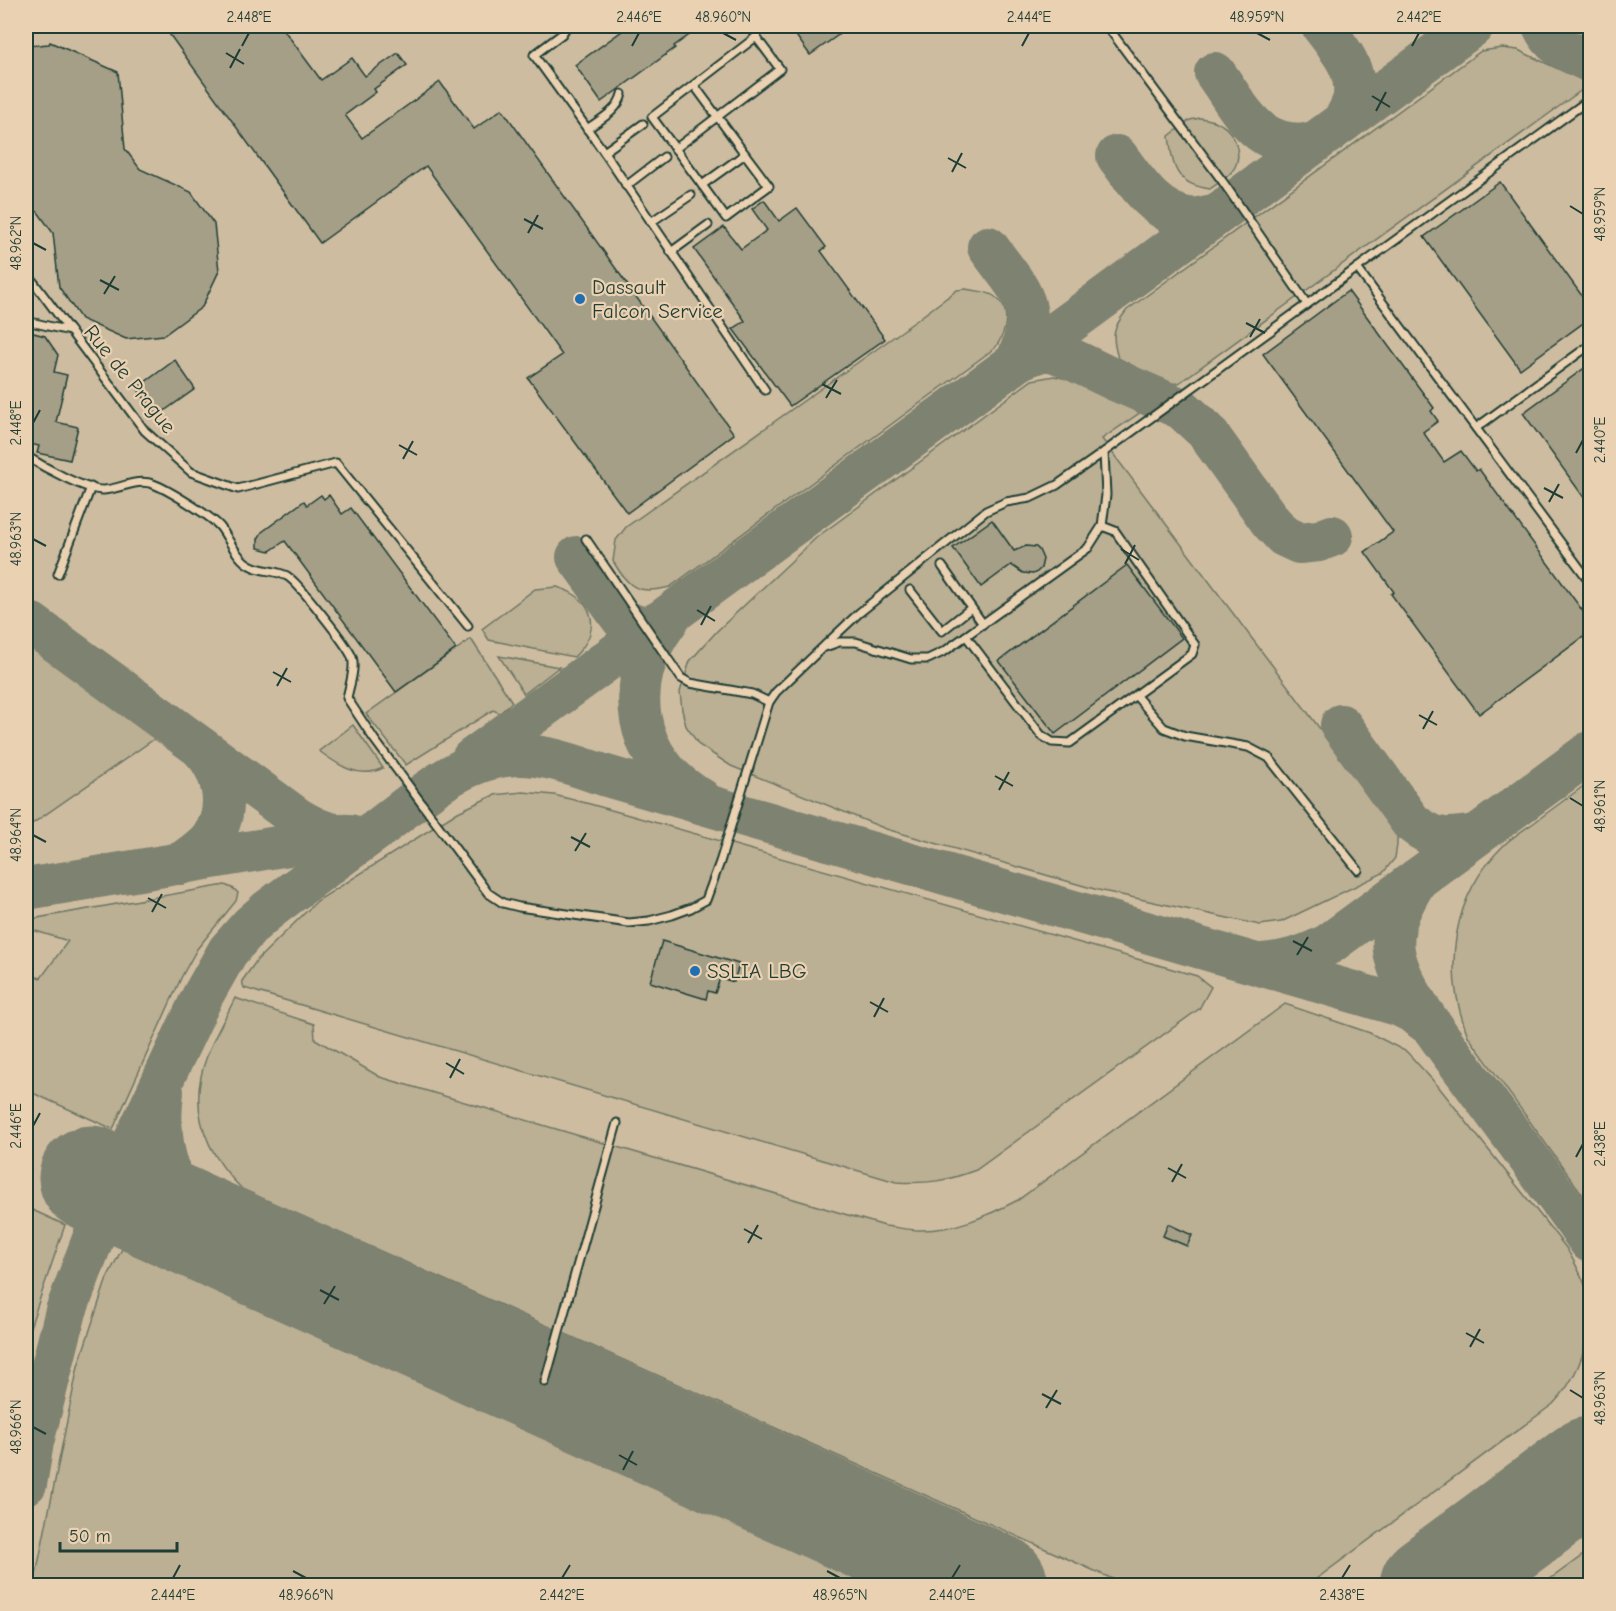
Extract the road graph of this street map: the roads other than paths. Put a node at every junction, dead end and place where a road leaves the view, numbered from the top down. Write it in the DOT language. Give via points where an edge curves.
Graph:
graph roads {
  1 [pos="567,26"];
  2 [pos="759,26"];
  3 [pos="1107,26"];
  4 [pos="756,37"];
  5 [pos="694,85"];
  6 [pos="622,94"];
  7 [pos="1590,99"];
  8 [pos="718,117"];
  9 [pos="643,124"];
  10 [pos="587,129"];
  11 [pos="675,149"];
  12 [pos="604,152"];
  13 [pos="745,154"];
  14 [pos="664,157"];
  15 [pos="702,185"];
  16 [pos="626,186"];
  17 [pos="691,195"];
  18 [pos="651,222"];
  19 [pos="708,225"];
  20 [pos="672,252"];
  21 [pos="1357,268"];
  22 [pos="26,272"];
  23 [pos="1307,304"];
  24 [pos="26,321"];
  25 [pos="70,331"];
  26 [pos="1590,345"];
  27 [pos="765,390"];
  28 [pos="1476,428"];
  29 [pos="1104,452"];
  30 [pos="26,456"];
  31 [pos="91,487"];
  32 [pos="1102,526"];
  33 [pos="586,539"];
  34 [pos="942,566"];
  35 [pos="58,574"];
  36 [pos="1590,582"];
  37 [pos="910,590"];
  38 [pos="971,608"];
  39 [pos="983,624"];
  40 [pos="468,626"];
  41 [pos="966,636"];
  42 [pos="822,648"];
  43 [pos="1136,696"];
  44 [pos="769,702"];
  45 [pos="1358,870"];
  46 [pos="617,1123"];
  47 [pos="545,1382"];
  1 -- 10 [label="lane" via="534,55"];
  2 -- 4 [label="lane"];
  3 -- 23 [label="lane" via="1223,182"];
  4 -- 5 [label="lane"];
  4 -- 8 [label="lane" via="780,69"];
  5 -- 8 [label="lane"];
  5 -- 11 [label="lane" via="652,117"];
  6 -- 10 [label="lane" via="614,110"];
  7 -- 21 [label="lane"];
  8 -- 11 [label="lane"];
  8 -- 13 [label="lane"];
  9 -- 12 [label="lane"];
  10 -- 12 [label="lane"];
  11 -- 15 [label="lane"];
  12 -- 16 [label="lane"];
  13 -- 15 [label="lane"];
  13 -- 15 [label="lane" via="769,186 726,218"];
  14 -- 16 [label="lane"];
  16 -- 18 [label="lane"];
  17 -- 18 [label="lane"];
  18 -- 20 [label="lane"];
  19 -- 20 [label="lane"];
  20 -- 27 [label="lane"];
  21 -- 23 [label="lane"];
  21 -- 28 [label="lane"];
  22 -- 25 [label="lane, Rue de Prague"];
  23 -- 29 [label="lane"];
  24 -- 25 [label="lane"];
  25 -- 40 [label="lane, Rue de Prague" via="145,431 191,472 238,489 336,463"];
  26 -- 28 [label="lane"];
  28 -- 36 [label="lane"];
  29 -- 32 [label="lane" via="1106,495"];
  29 -- 42 [label="lane" via="1057,485 986,511 859,613"];
  30 -- 31 [label="lane"];
  31 -- 35 [label="lane"];
  31 -- 44 [label="lane" via="102,490 135,483 152,484 209,516 243,561 255,569 289,577 306,593 352,658 346,698 488,893 503,903 629,922 664,917 706,900"];
  32 -- 39 [label="lane" via="1088,548"];
  32 -- 43 [label="lane" via="1115,531 1195,645 1192,654"];
  33 -- 44 [label="lane" via="681,678 752,694"];
  34 -- 38 [label="lane"];
  37 -- 38 [label="lane" via="942,631"];
  38 -- 39 [label="lane"];
  39 -- 41 [label="lane"];
  41 -- 42 [label="lane" via="928,659 911,659 856,642"];
  41 -- 43 [label="lane" via="1041,735 1052,742 1070,743"];
  42 -- 44 [label="lane"];
  43 -- 45 [label="lane" via="1164,728 1185,736 1248,747 1269,758"];
  46 -- 47 [label="lane"];
}
